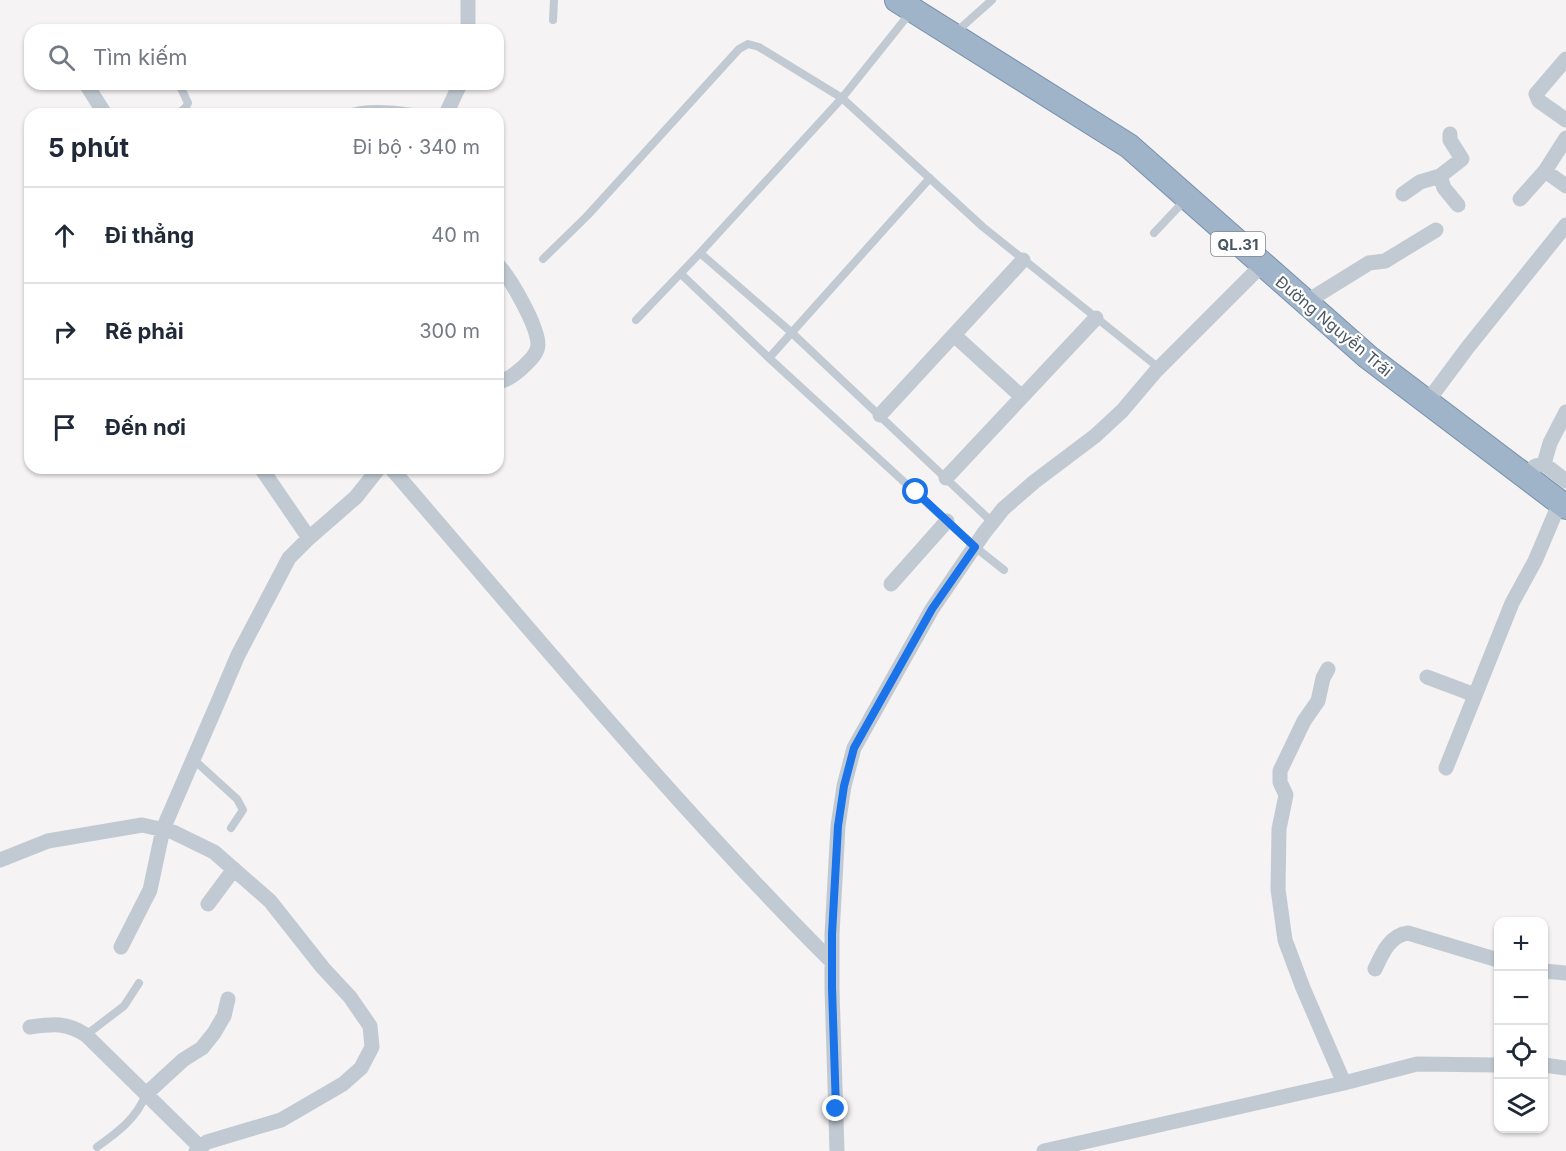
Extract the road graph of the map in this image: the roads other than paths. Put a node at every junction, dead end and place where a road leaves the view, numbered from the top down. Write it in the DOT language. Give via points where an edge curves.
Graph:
graph roads {
  1 [pos="468,0"];
  2 [pos="554,0"];
  3 [pos="992,0"];
  4 [pos="905,5"];
  5 [pos="553,20"];
  6 [pos="468,24"];
  7 [pos="953,35"];
  8 [pos="1566,58"];
  9 [pos="90,90"];
  10 [pos="182,90"];
  11 [pos="457,90"];
  12 [pos="842,98"];
  13 [pos="101,108"];
  14 [pos="183,108"];
  15 [pos="449,108"];
  16 [pos="1566,120"];
  17 [pos="1450,134"];
  18 [pos="1566,138"];
  19 [pos="1545,171"];
  20 [pos="1440,176"];
  21 [pos="930,178"];
  22 [pos="1566,186"];
  23 [pos="1403,194"];
  24 [pos="1186,198"];
  25 [pos="1520,199"];
  26 [pos="1458,206"];
  27 [pos="1566,225"];
  28 [pos="1436,230"];
  29 [pos="1154,233"];
  30 [pos="700,254"];
  31 [pos="543,259"];
  32 [pos="1023,260"];
  33 [pos="1262,265"];
  34 [pos="504,274"];
  35 [pos="681,274"];
  36 [pos="1306,302"];
  37 [pos="1096,318"];
  38 [pos="636,320"];
  39 [pos="791,332"];
  40 [pos="954,335"];
  41 [pos="769,358"];
  42 [pos="1159,368"];
  43 [pos="504,379"];
  44 [pos="1022,397"];
  45 [pos="1427,402"];
  46 [pos="1566,412"];
  47 [pos="880,416"];
  48 [pos="1544,464"];
  49 [pos="265,474"];
  50 [pos="374,474"];
  51 [pos="396,474"];
  52 [pos="1522,475"];
  53 [pos="946,478"];
  54 [pos="1564,497"];
  55 [pos="947,521"];
  56 [pos="993,523"];
  57 [pos="309,538"];
  58 [pos="975,547"];
  59 [pos="1004,570"];
  60 [pos="891,584"];
  61 [pos="1328,669"];
  62 [pos="1427,677"];
  63 [pos="1475,695"];
  64 [pos="193,759"];
  65 [pos="1446,768"];
  66 [pos="231,828"];
  67 [pos="163,829"];
  68 [pos="0,860"];
  69 [pos="234,869"];
  70 [pos="208,904"];
  71 [pos="121,947"];
  72 [pos="1494,959"];
  73 [pos="832,962"];
  74 [pos="1375,969"];
  75 [pos="1548,971"];
  76 [pos="1566,973"];
  77 [pos="139,983"];
  78 [pos="228,999"];
  79 [pos="30,1026"];
  80 [pos="86,1035"];
  81 [pos="1494,1065"];
  82 [pos="1548,1066"];
  83 [pos="1566,1068"];
  84 [pos="1344,1083"];
  85 [pos="146,1094"];
  86 [pos="97,1147"];
  87 [pos="198,1149"];
  88 [pos="837,1151"];
  89 [pos="1044,1151"];
  1 -- 6 [label="street"];
  2 -- 5 [label="lane"];
  3 -- 7 [label="lane"];
  4 -- 7 [label="highway, Đường Nguyễn Trãi / QL.31"];
  4 -- 12 [label="lane"];
  7 -- 24 [label="highway, Đường Nguyễn Trãi / QL.31" via="1129,146"];
  8 -- 16 [label="street" via="1536,94 1539,101"];
  9 -- 13 [label="street"];
  10 -- 14 [label="lane" via="188,103"];
  11 -- 15 [label="street"];
  12 -- 21 [label="lane"];
  12 -- 30 [label="lane"];
  12 -- 31 [label="lane" via="748,44 739,49"];
  17 -- 20 [label="street" via="1462,159"];
  18 -- 19 [label="street"];
  19 -- 22 [label="street"];
  19 -- 25 [label="street"];
  20 -- 23 [label="street" via="1420,182"];
  20 -- 26 [label="street"];
  21 -- 32 [label="lane"];
  21 -- 39 [label="lane"];
  24 -- 29 [label="lane"];
  24 -- 33 [label="highway, Đường Nguyễn Trãi / QL.31"];
  27 -- 45 [label="street"];
  28 -- 36 [label="street" via="1385,261 1369,263"];
  30 -- 35 [label="lane"];
  30 -- 39 [label="lane"];
  32 -- 37 [label="lane"];
  32 -- 40 [label="street"];
  33 -- 36 [label="highway, Đường Nguyễn Trãi / QL.31"];
  33 -- 42 [label="street"];
  34 -- 43 [label="street" via="520,297 538,344 534,356"];
  35 -- 38 [label="lane"];
  35 -- 41 [label="lane"];
  36 -- 45 [label="highway, Đường Nguyễn Trãi / QL.31"];
  37 -- 42 [label="lane"];
  37 -- 44 [label="street"];
  39 -- 41 [label="lane"];
  39 -- 47 [label="lane"];
  40 -- 44 [label="street"];
  40 -- 47 [label="street"];
  41 -- 55 [label="lane"];
  42 -- 56 [label="street" via="1102,430 1034,482"];
  44 -- 53 [label="street"];
  45 -- 52 [label="highway, Đường Nguyễn Trãi / QL.31"];
  46 -- 48 [label="street"];
  47 -- 53 [label="lane"];
  48 -- 52 [label="street" via="1535,465"];
  48 -- 54 [label="street"];
  49 -- 57 [label="street"];
  50 -- 57 [label="street" via="356,497"];
  51 -- 73 [label="street" via="649,766"];
  52 -- 54 [label="highway, Đường Nguyễn Trãi / QL.31"];
  53 -- 56 [label="lane"];
  54 -- 63 [label="street" via="1512,603"];
  55 -- 58 [label="lane"];
  55 -- 60 [label="street"];
  56 -- 58 [label="street"];
  57 -- 64 [label="street" via="289,558 238,655"];
  58 -- 59 [label="lane"];
  58 -- 73 [label="street" via="932,609 854,748 838,826"];
  61 -- 84 [label="street" via="1318,701 1280,771 1286,795 1279,829 1278,889 1285,940"];
  62 -- 63 [label="street"];
  63 -- 65 [label="street"];
  64 -- 66 [label="lane" via="243,810"];
  64 -- 67 [label="street"];
  67 -- 68 [label="street" via="142,825 48,841"];
  67 -- 69 [label="street" via="214,852"];
  67 -- 71 [label="street" via="150,890"];
  69 -- 70 [label="street"];
  69 -- 87 [label="street" via="270,901 351,997 370,1026 372,1047 361,1068 315,1102 281,1120"];
  72 -- 74 [label="street" via="1408,933 1392,940"];
  73 -- 88 [label="street"];
  75 -- 76 [label="street"];
  77 -- 80 [label="lane" via="124,1006"];
  78 -- 85 [label="street" via="224,1016 202,1048"];
  79 -- 80 [label="street" via="73,1026"];
  80 -- 85 [label="street"];
  81 -- 84 [label="street" via="1417,1064"];
  82 -- 83 [label="street"];
  84 -- 89 [label="street"];
  85 -- 86 [label="lane" via="134,1117"];
  85 -- 87 [label="street"];
}
